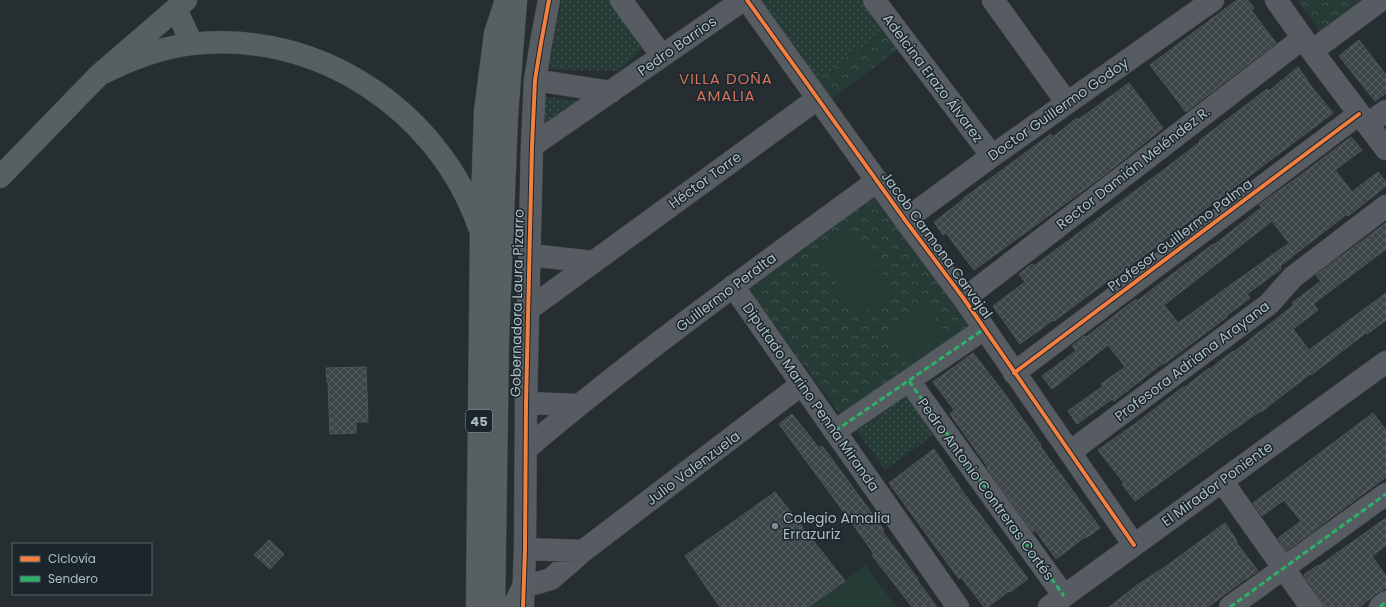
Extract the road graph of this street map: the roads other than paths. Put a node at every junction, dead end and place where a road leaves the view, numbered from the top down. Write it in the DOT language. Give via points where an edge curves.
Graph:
graph roads {
  1 [pos="506,0"];
  2 [pos="516,0"];
  3 [pos="549,0"];
  4 [pos="621,0"];
  5 [pos="743,0"];
  6 [pos="747,0"];
  7 [pos="874,0"];
  8 [pos="993,0"];
  9 [pos="1213,0"];
  10 [pos="1276,0"];
  11 [pos="1382,0"];
  12 [pos="181,4"];
  13 [pos="192,44"];
  14 [pos="1307,44"];
  15 [pos="662,56"];
  16 [pos="99,75"];
  17 [pos="535,80"];
  18 [pos="610,92"];
  19 [pos="817,99"];
  20 [pos="1067,103"];
  21 [pos="1386,111"];
  22 [pos="1364,119"];
  23 [pos="532,146"];
  24 [pos="1386,148"];
  25 [pos="992,156"];
  26 [pos="0,176"];
  27 [pos="877,181"];
  28 [pos="1386,206"];
  29 [pos="905,220"];
  30 [pos="481,235"];
  31 [pos="530,255"];
  32 [pos="593,262"];
  33 [pos="733,286"];
  34 [pos="964,299"];
  35 [pos="529,309"];
  36 [pos="984,329"];
  37 [pos="498,338"];
  38 [pos="1386,362"];
  39 [pos="1014,373"];
  40 [pos="909,381"];
  41 [pos="802,384"];
  42 [pos="526,403"];
  43 [pos="578,405"];
  44 [pos="835,431"];
  45 [pos="526,449"];
  46 [pos="1070,452"];
  47 [pos="1222,481"];
  48 [pos="1386,494"];
  49 [pos="1134,545"];
  50 [pos="525,549"];
  51 [pos="583,551"];
  52 [pos="1284,568"];
  53 [pos="523,597"];
  54 [pos="1056,602"];
  55 [pos="1386,602"];
  56 [pos="477,607"];
  57 [pos="494,607"];
  58 [pos="513,607"];
  59 [pos="958,607"];
  60 [pos="1230,607"];
  61 [pos="1311,607"];
  62 [pos="1380,607"];
  1 -- 30 [label="main road, 45" via="495,34 485,112"];
  2 -- 37 [label="main road, Gobernadora Laura Pizarro / 45" via="507,123"];
  3 -- 17 [label="street, Gobernadora Laura Pizarro"];
  4 -- 15 [label="street"];
  5 -- 15 [label="street, Pedro Barrios"];
  6 -- 19 [label="street, Jacob Carmona Carvajal"];
  7 -- 25 [label="street, Adelcina Erazo Álvarez"];
  8 -- 20 [label="street"];
  9 -- 20 [label="street, Doctor Guillermo Godoy"];
  10 -- 14 [label="street"];
  11 -- 14 [label="street, Rector Damián Meléndez R."];
  12 -- 13 [label="main road"];
  12 -- 16 [label="main road"];
  13 -- 16 [label="main road" via="141,56"];
  13 -- 30 [label="main road" via="247,44 275,48 327,65 376,91 412,122 435,147 464,193"];
  14 -- 22 [label="street"];
  14 -- 34 [label="street, Rector Damián Meléndez R."];
  15 -- 18 [label="street, Pedro Barrios"];
  16 -- 26 [label="main road"];
  17 -- 18 [label="street"];
  17 -- 23 [label="street, Gobernadora Laura Pizarro"];
  18 -- 23 [label="street, Pedro Barrios"];
  19 -- 27 [label="street, Jacob Carmona Carvajal"];
  19 -- 32 [label="street, Héctor Torre"];
  20 -- 25 [label="street, Doctor Guillermo Godoy"];
  21 -- 22 [label="street, Profesor Guillermo Palma"];
  22 -- 24 [label="street"];
  22 -- 39 [label="street, Profesor Guillermo Palma"];
  23 -- 31 [label="street, Gobernadora Laura Pizarro"];
  25 -- 29 [label="street, Doctor Guillermo Godoy"];
  27 -- 29 [label="street, Jacob Carmona Carvajal"];
  27 -- 33 [label="street, Guillermo Peralta"];
  28 -- 46 [label="street, Profesora Adriana Arayana" via="1294,277 1269,304"];
  29 -- 34 [label="street, Jacob Carmona Carvajal"];
  30 -- 37 [label="main road"];
  30 -- 56 [label="main road, 45"];
  31 -- 32 [label="street"];
  31 -- 35 [label="street, Gobernadora Laura Pizarro"];
  32 -- 35 [label="street, Héctor Torre"];
  33 -- 41 [label="street, Diputado Marino Penna Miranda"];
  33 -- 43 [label="street, Guillermo Peralta"];
  34 -- 36 [label="street, Jacob Carmona Carvajal"];
  35 -- 42 [label="street, Gobernadora Laura Pizarro"];
  36 -- 39 [label="street, Jacob Carmona Carvajal"];
  36 -- 40 [label="street"];
  37 -- 57 [label="main road, Gobernadora Laura Pizarro / 45"];
  38 -- 47 [label="street, El Mirador Poniente"];
  39 -- 46 [label="street, Jacob Carmona Carvajal"];
  40 -- 44 [label="street"];
  40 -- 54 [label="street, Pedro Antonio Contreras Cortés"];
  41 -- 44 [label="street, Diputado Marino Penna Miranda"];
  41 -- 51 [label="street, Julio Valenzuela"];
  42 -- 43 [label="street"];
  42 -- 45 [label="street, Gobernadora Laura Pizarro"];
  43 -- 45 [label="street, Guillermo Peralta"];
  44 -- 59 [label="street, Diputado Marino Penna Miranda"];
  45 -- 50 [label="street, Gobernadora Laura Pizarro"];
  46 -- 49 [label="street, Jacob Carmona Carvajal"];
  47 -- 49 [label="street, El Mirador Poniente"];
  47 -- 52 [label="street"];
  48 -- 52 [label="street"];
  49 -- 54 [label="street, El Mirador Poniente"];
  50 -- 51 [label="street"];
  50 -- 53 [label="street, Gobernadora Laura Pizarro"];
  51 -- 53 [label="street, Julio Valenzuela" via="551,579"];
  52 -- 60 [label="street"];
  52 -- 61 [label="street"];
  53 -- 58 [label="main road"];
  55 -- 62 [label="street"];
}
